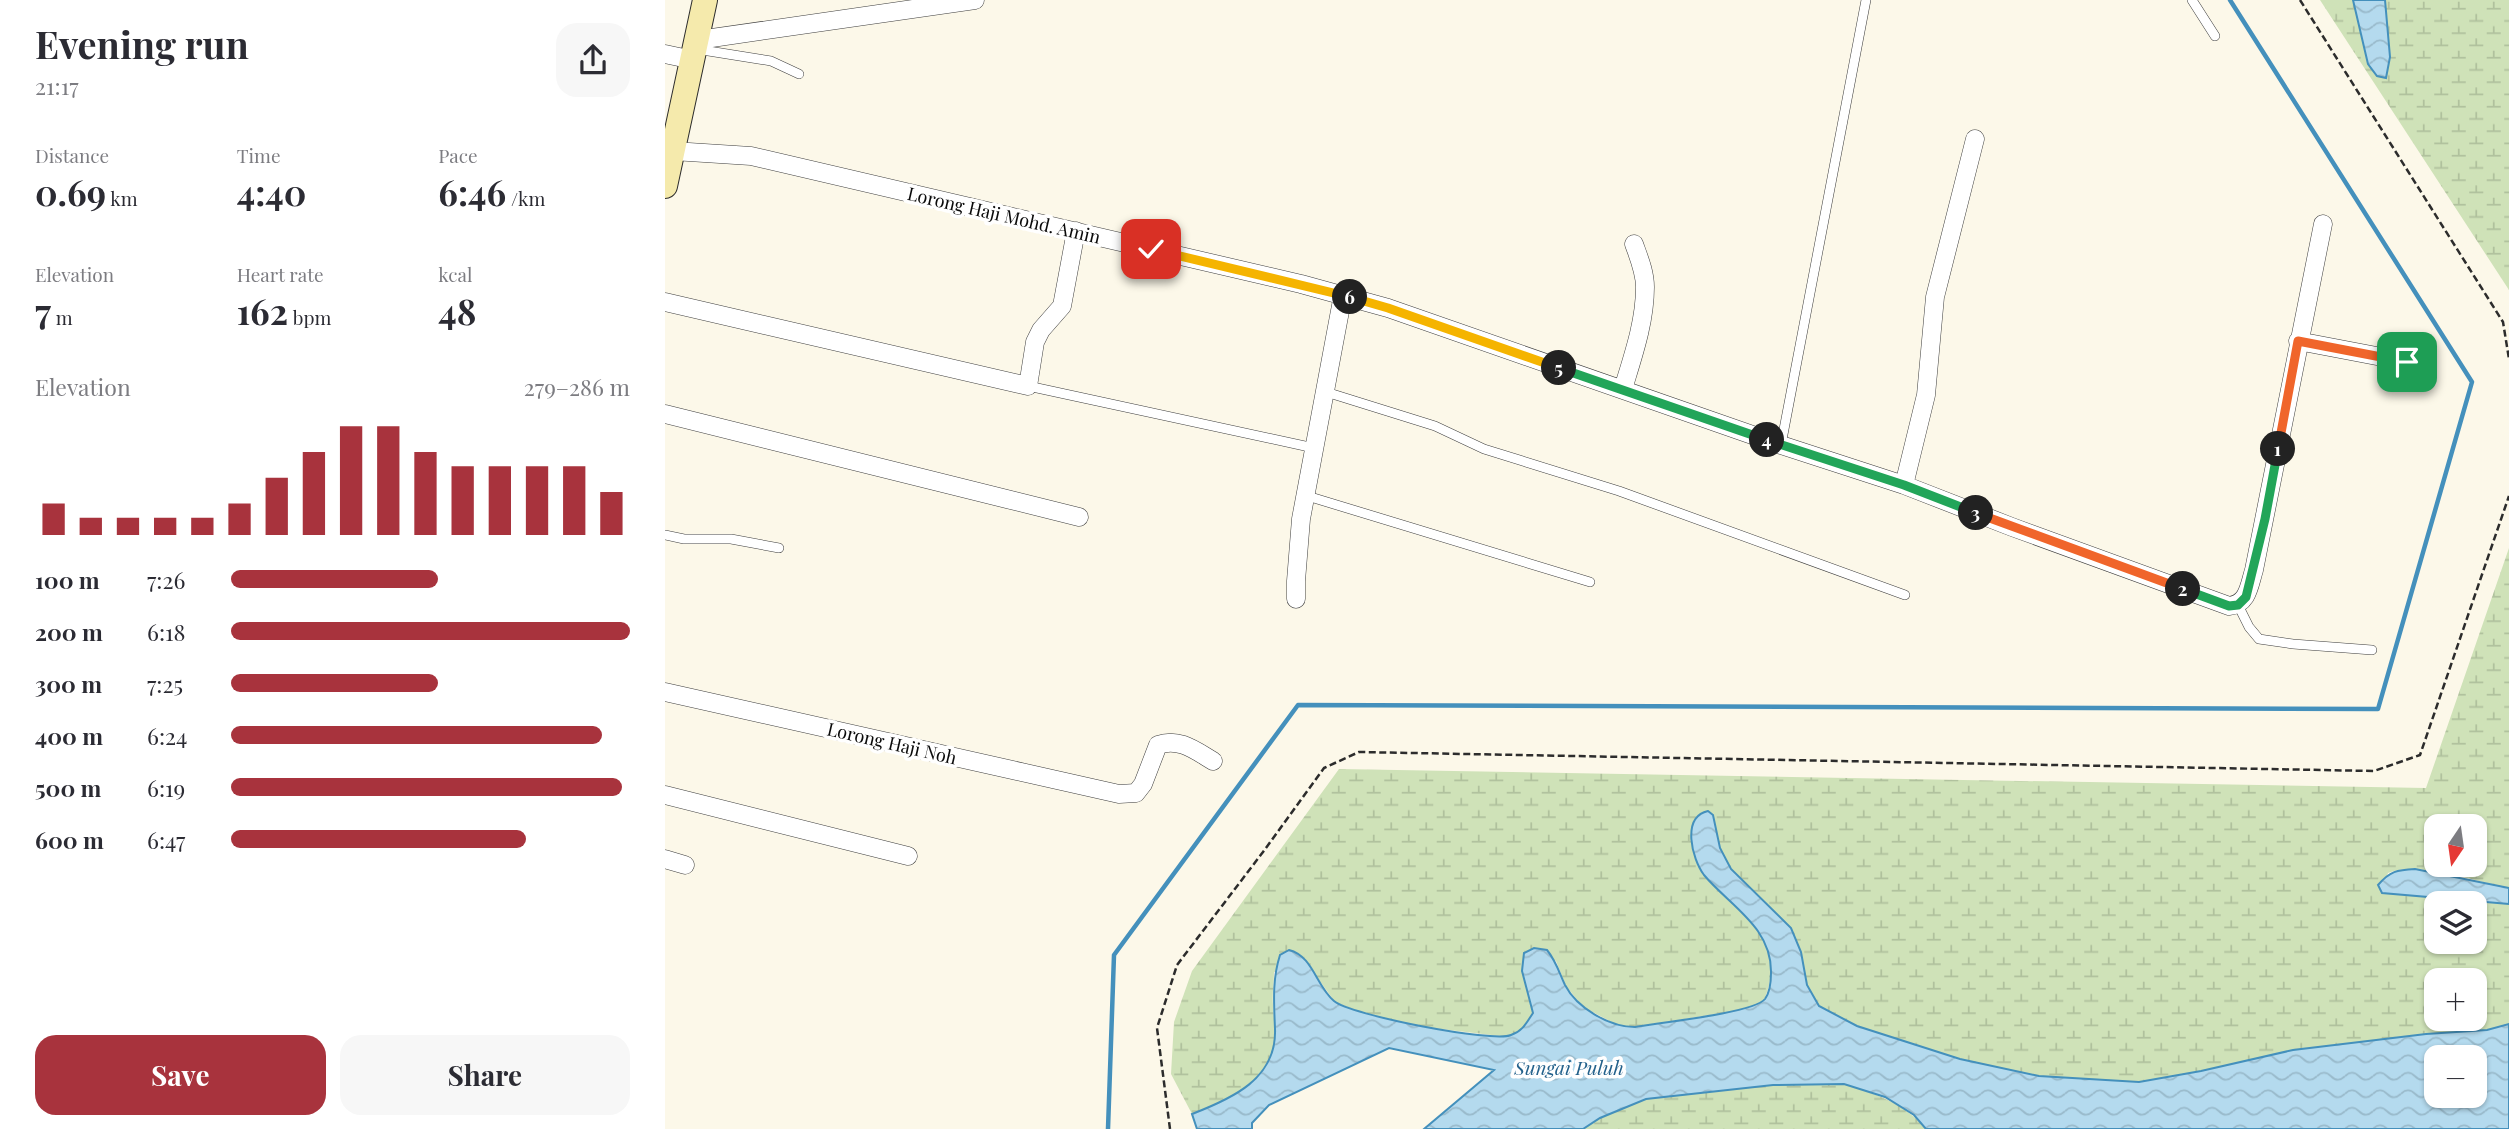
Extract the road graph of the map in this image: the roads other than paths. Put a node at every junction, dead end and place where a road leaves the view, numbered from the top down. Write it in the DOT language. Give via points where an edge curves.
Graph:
graph roads {
  1 [pos="705,0"];
  2 [pos="975,0"];
  3 [pos="1866,0"];
  4 [pos="2192,0"];
  5 [pos="2215,36"];
  6 [pos="696,50"];
  7 [pos="665,54"];
  8 [pos="799,74"];
  9 [pos="1975,139"];
  10 [pos="670,155"];
  11 [pos="665,186"];
  12 [pos="2323,225"];
  13 [pos="1076,231"];
  14 [pos="1634,244"];
  15 [pos="1343,295"];
  16 [pos="665,302"];
  17 [pos="2298,341"];
  18 [pos="2407,362"];
  19 [pos="1028,386"];
  20 [pos="1623,389"];
  21 [pos="1325,392"];
  22 [pos="665,414"];
  23 [pos="1781,445"];
  24 [pos="1314,448"];
  25 [pos="1904,485"];
  26 [pos="1304,495"];
  27 [pos="1079,517"];
  28 [pos="665,535"];
  29 [pos="779,548"];
  30 [pos="1590,582"];
  31 [pos="1905,595"];
  32 [pos="1296,599"];
  33 [pos="2238,605"];
  34 [pos="2372,650"];
  35 [pos="665,692"];
  36 [pos="1213,761"];
  37 [pos="665,795"];
  38 [pos="908,856"];
  39 [pos="665,859"];
  40 [pos="685,864"];
  1 -- 6 [label="street"];
  2 -- 6 [label="street"];
  3 -- 23 [label="lane"];
  4 -- 5 [label="lane"];
  6 -- 7 [label="street"];
  6 -- 8 [label="lane" via="771,61"];
  6 -- 10 [label="street" via="677,112"];
  9 -- 25 [label="street" via="1935,296 1926,395"];
  10 -- 11 [label="street"];
  10 -- 13 [label="street, Lorong Haji Mohd. Amin" via="751,156"];
  12 -- 17 [label="street"];
  13 -- 15 [label="street, Lorong Haji Mohd. Amin"];
  13 -- 19 [label="street" via="1062,306 1035,342"];
  14 -- 20 [label="street" via="1645,286 1640,332"];
  15 -- 20 [label="street, Lorong Haji Mohd. Amin"];
  15 -- 21 [label="street"];
  16 -- 19 [label="street"];
  17 -- 18 [label="street"];
  17 -- 33 [label="street" via="2265,519 2246,597"];
  19 -- 24 [label="lane"];
  20 -- 23 [label="street, Lorong Haji Mohd. Amin"];
  21 -- 24 [label="street"];
  21 -- 31 [label="lane" via="1435,426 1484,449 1619,491"];
  22 -- 27 [label="street"];
  23 -- 25 [label="street, Lorong Haji Mohd. Amin"];
  24 -- 26 [label="street"];
  25 -- 33 [label="street, Lorong Haji Mohd. Amin" via="2229,606"];
  26 -- 30 [label="lane"];
  26 -- 32 [label="street"];
  28 -- 29 [label="lane" via="731,539"];
  33 -- 34 [label="lane" via="2259,639"];
  35 -- 36 [label="street, Lorong Haji Noh" via="1119,794 1136,793 1158,744 1184,744"];
  37 -- 38 [label="street"];
  39 -- 40 [label="street"];
}
